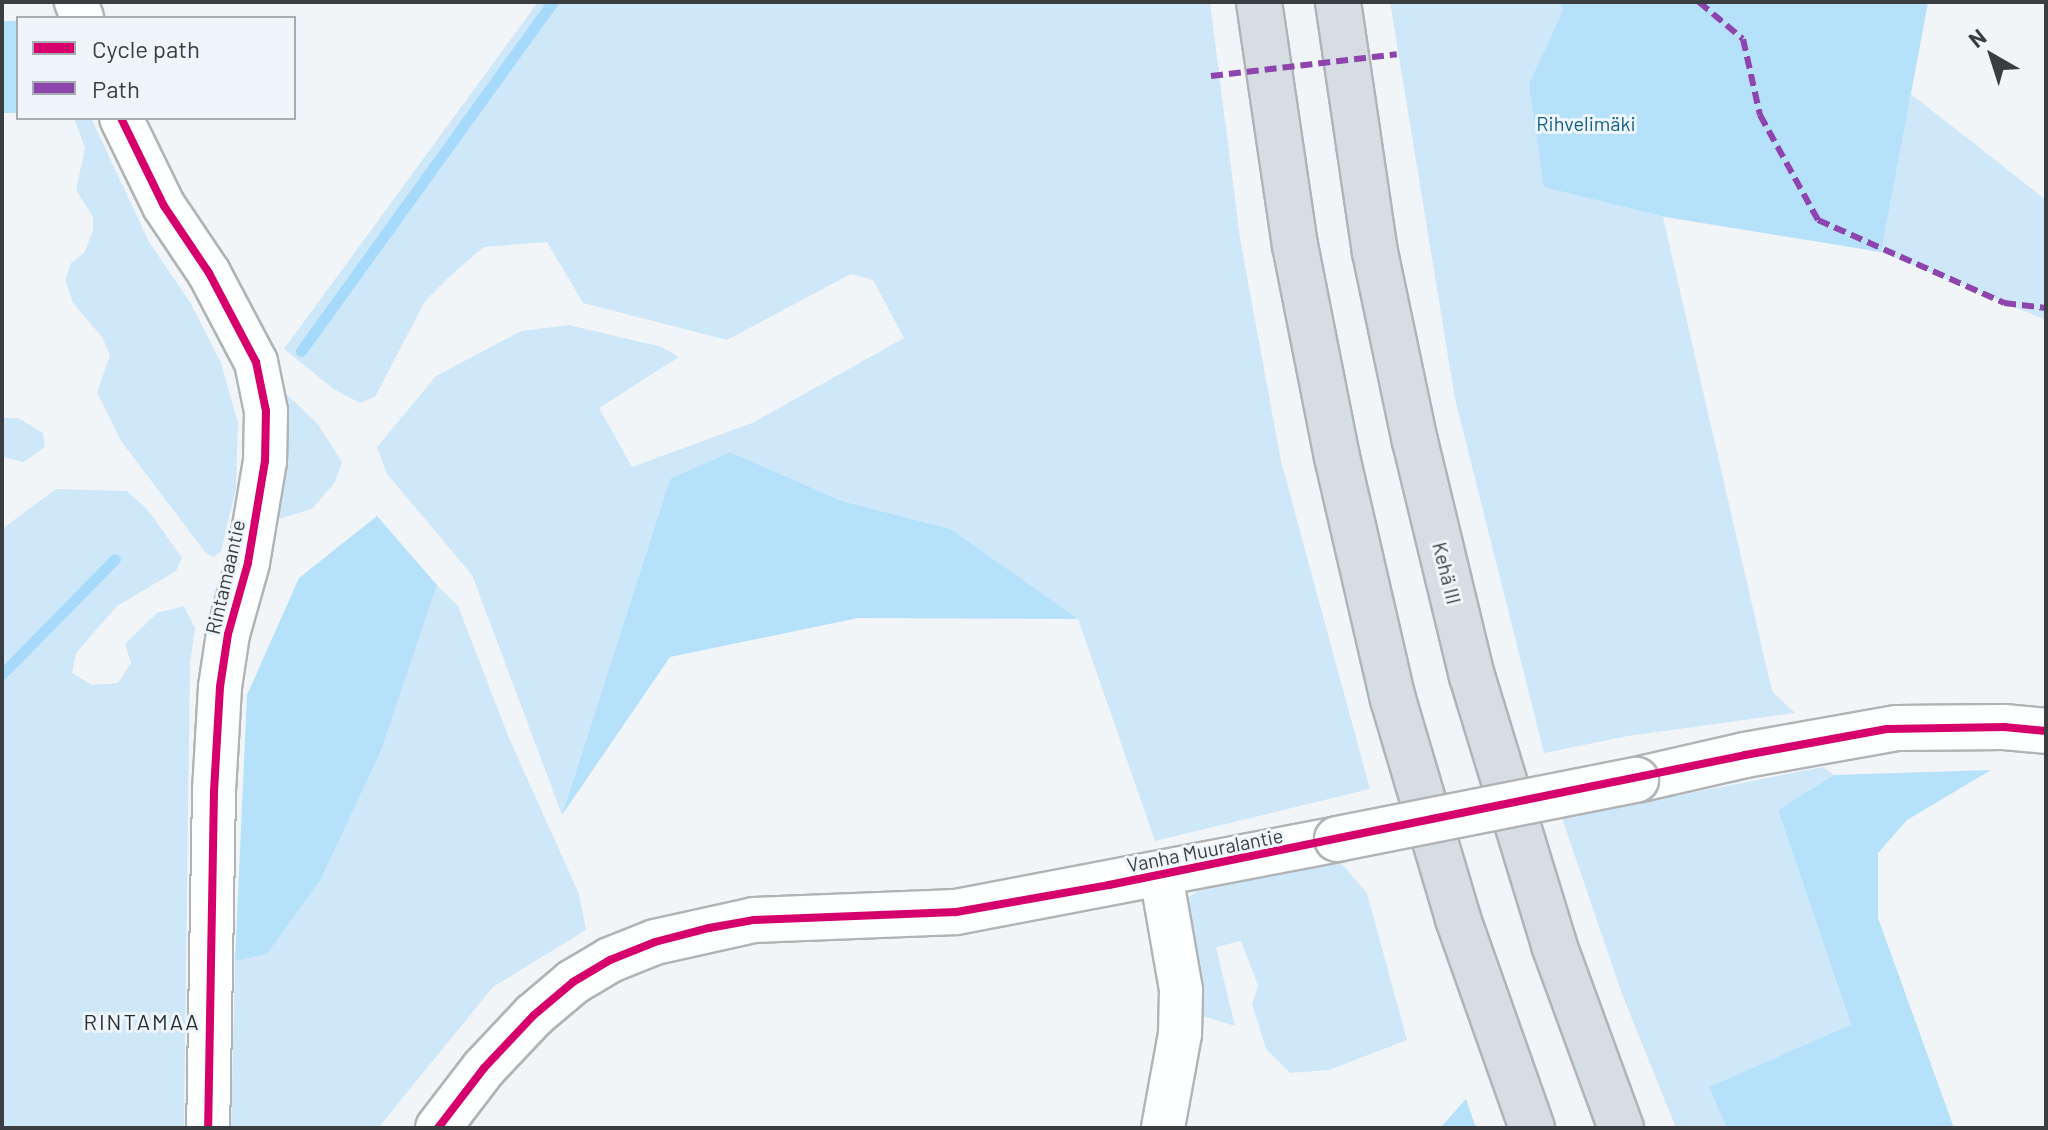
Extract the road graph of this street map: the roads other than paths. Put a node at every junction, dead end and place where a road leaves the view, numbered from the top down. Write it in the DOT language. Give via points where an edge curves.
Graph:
graph roads {
  1 [pos="1259,2"];
  2 [pos="1338,2"];
  3 [pos="122,120"];
  4 [pos="2046,731"];
  5 [pos="1161,875"];
  6 [pos="1530,1124"];
  7 [pos="208,1128"];
  8 [pos="438,1128"];
  9 [pos="1163,1128"];
  10 [pos="1621,1128"];
  1 -- 6 [label="highway" via="1295,245 1393,699 1458,919"];
  2 -- 10 [label="highway, Kehä III" via="1375,252 1472,676 1554,945"];
  3 -- 7 [label="street, Rintamaantie" via="164,206 209,273 256,362 266,411 265,461 248,563 220,687"];
  4 -- 5 [label="street, Vanha Muuralantie, bridge" via="1897,728"];
  5 -- 8 [label="street, Vanha Muuralantie" via="956,912 754,920 655,942 573,982 534,1015"];
  5 -- 9 [label="street" via="1181,990 1180,1034"];
}
